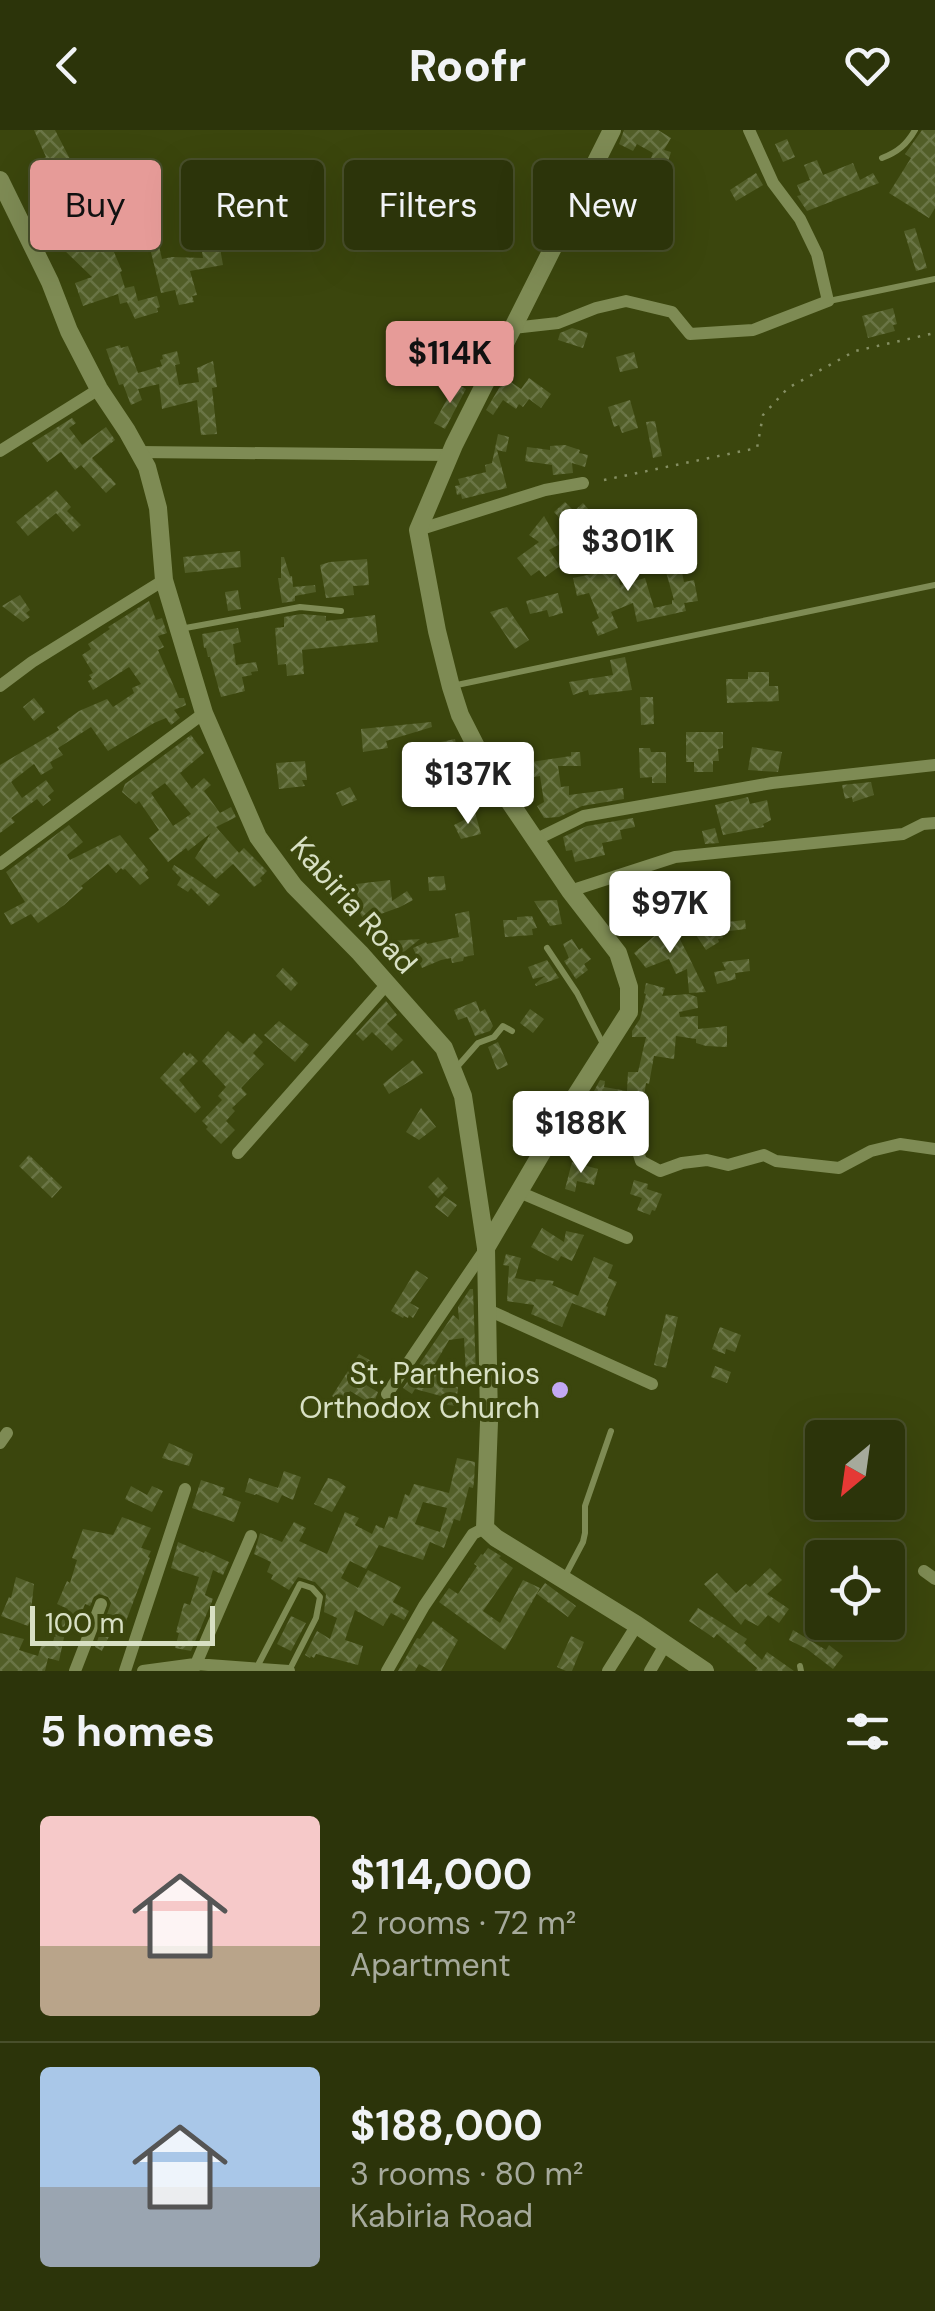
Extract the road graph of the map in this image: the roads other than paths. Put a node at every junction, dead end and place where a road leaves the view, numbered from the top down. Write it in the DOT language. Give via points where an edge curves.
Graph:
graph roads {
  1 [pos="612,130"];
  2 [pos="750,130"];
  3 [pos="915,130"];
  4 [pos="882,158"];
  5 [pos="1,183"];
  6 [pos="935,278"];
  7 [pos="828,301"];
  8 [pos="513,328"];
  9 [pos="99,389"];
  10 [pos="0,451"];
  11 [pos="139,452"];
  12 [pos="450,454"];
  13 [pos="584,483"];
  14 [pos="418,530"];
  15 [pos="164,580"];
  16 [pos="935,584"];
  17 [pos="341,611"];
  18 [pos="179,629"];
  19 [pos="0,686"];
  20 [pos="450,686"];
  21 [pos="204,714"];
  22 [pos="935,766"];
  23 [pos="935,823"];
  24 [pos="535,840"];
  25 [pos="0,864"];
  26 [pos="570,892"];
  27 [pos="547,948"];
  28 [pos="387,984"];
  29 [pos="512,1032"];
  30 [pos="606,1049"];
  31 [pos="453,1072"];
  32 [pos="634,1139"];
  33 [pos="935,1149"];
  34 [pos="238,1153"];
  35 [pos="519,1192"];
  36 [pos="627,1238"];
  37 [pos="486,1248"];
  38 [pos="488,1310"];
  39 [pos="652,1384"];
  40 [pos="386,1394"];
  41 [pos="611,1430"];
  42 [pos="185,1489"];
  43 [pos="485,1528"];
  44 [pos="251,1536"];
  45 [pos="563,1579"];
  46 [pos="101,1604"];
  47 [pos="637,1625"];
  48 [pos="665,1645"];
  49 [pos="194,1668"];
  50 [pos="256,1668"];
  51 [pos="74,1671"];
  52 [pos="124,1671"];
  53 [pos="143,1671"];
  54 [pos="289,1671"];
  55 [pos="387,1671"];
  56 [pos="608,1671"];
  57 [pos="650,1671"];
  58 [pos="705,1671"];
  1 -- 8 [label="main road"];
  2 -- 7 [label="street" via="817,254"];
  3 -- 4 [label="lane"];
  5 -- 9 [label="main road, Kabiria Road"];
  6 -- 7 [label="lane"];
  7 -- 8 [label="street" via="753,330 690,334 672,312 626,301 558,323"];
  8 -- 12 [label="main road"];
  9 -- 10 [label="street"];
  9 -- 11 [label="main road, Kabiria Road"];
  11 -- 12 [label="street"];
  11 -- 15 [label="main road, Kabiria Road" via="158,508"];
  12 -- 14 [label="main road"];
  13 -- 14 [label="street"];
  14 -- 20 [label="main road"];
  15 -- 18 [label="main road, Kabiria Road"];
  15 -- 19 [label="street"];
  16 -- 20 [label="lane"];
  17 -- 18 [label="lane" via="300,606"];
  18 -- 21 [label="main road, Kabiria Road"];
  20 -- 24 [label="main road" via="488,770"];
  21 -- 25 [label="street"];
  21 -- 28 [label="main road, Kabiria Road" via="258,836 294,886"];
  22 -- 24 [label="street" via="772,783 584,816"];
  23 -- 26 [label="street" via="903,834 675,856"];
  24 -- 26 [label="main road"];
  26 -- 30 [label="main road" via="618,953 629,987 628,1012"];
  27 -- 30 [label="lane"];
  28 -- 31 [label="main road, Kabiria Road" via="444,1048"];
  28 -- 34 [label="street"];
  29 -- 31 [label="lane" via="503,1026"];
  30 -- 35 [label="main road"];
  31 -- 37 [label="main road, Kabiria Road" via="463,1096"];
  32 -- 33 [label="street" via="641,1161 660,1171 764,1155 839,1168 900,1144"];
  35 -- 36 [label="street"];
  35 -- 37 [label="main road"];
  37 -- 38 [label="main road, Kabiria Road"];
  37 -- 40 [label="street"];
  38 -- 39 [label="street"];
  38 -- 43 [label="main road, Kabiria Road"];
  41 -- 45 [label="lane" via="585,1506 582,1542"];
  42 -- 52 [label="street"];
  43 -- 45 [label="main road"];
  43 -- 55 [label="street" via="473,1534"];
  44 -- 49 [label="street"];
  45 -- 47 [label="main road"];
  46 -- 51 [label="street"];
  47 -- 48 [label="main road"];
  47 -- 56 [label="street"];
  48 -- 57 [label="street"];
  48 -- 58 [label="main road"];
  49 -- 50 [label="street"];
  49 -- 53 [label="street"];
  50 -- 54 [label="street"];
  50 -- 54 [label="lane" via="300,1584 320,1597"];
}
